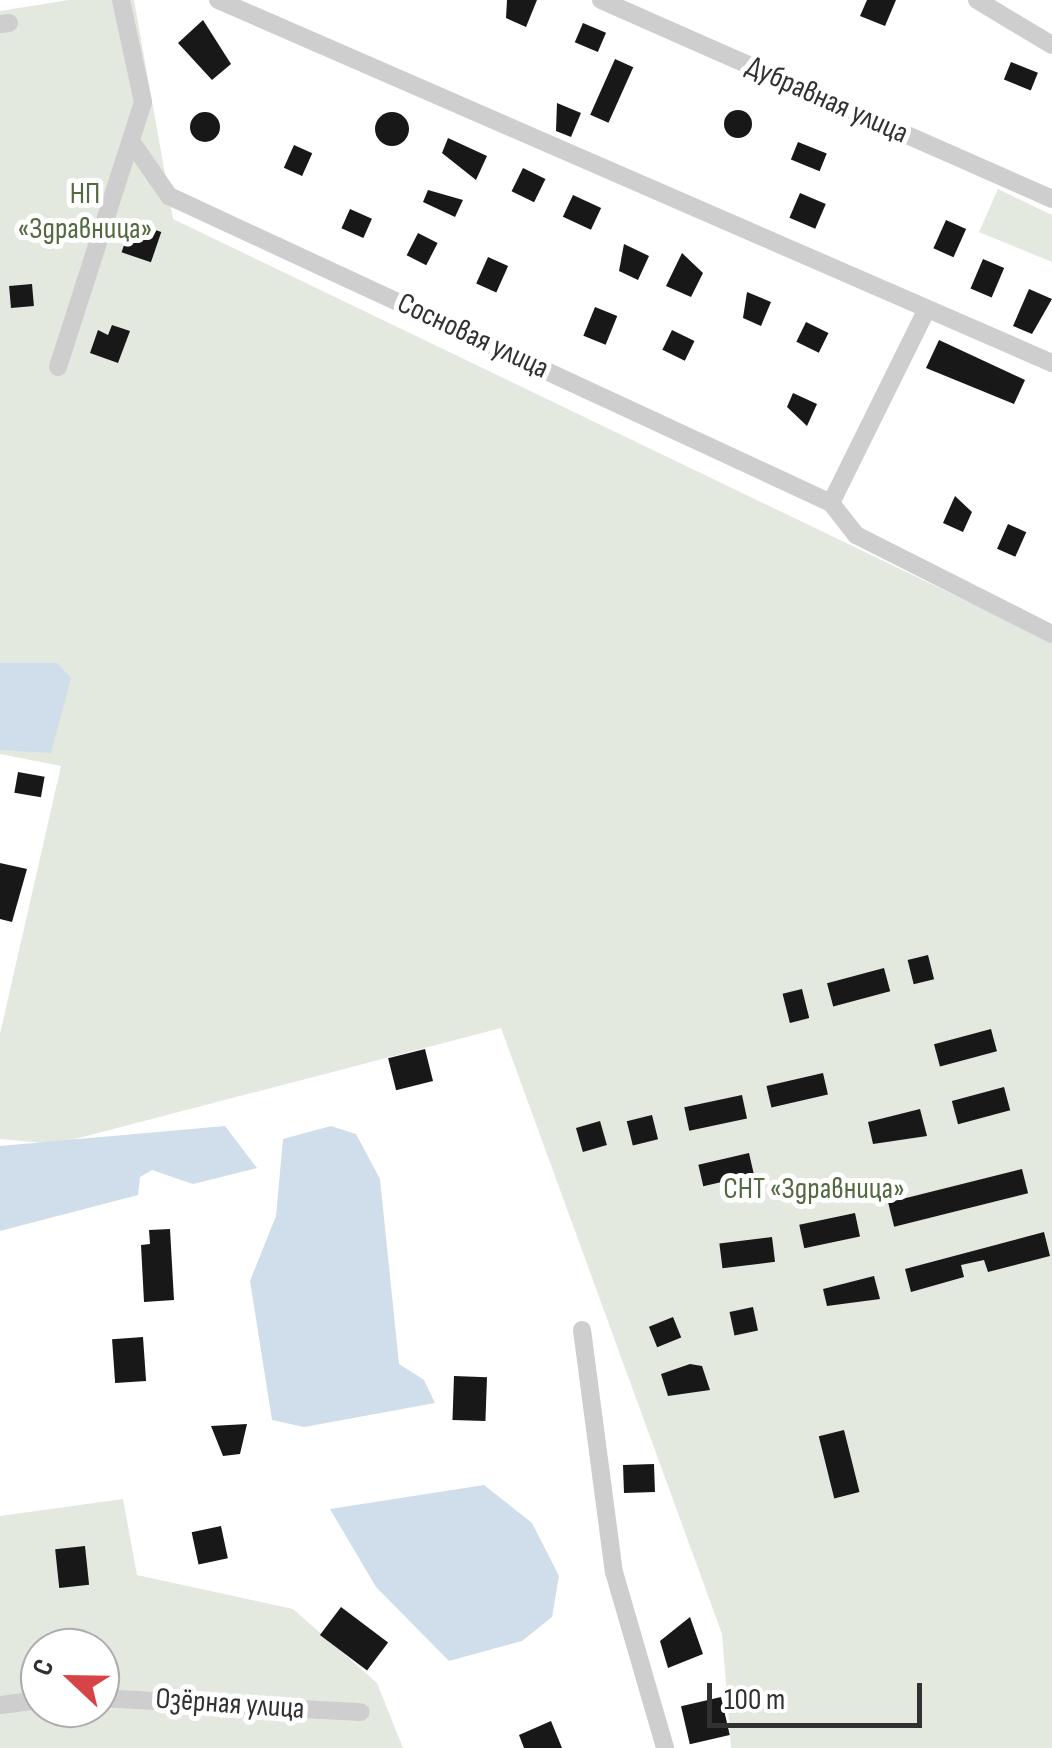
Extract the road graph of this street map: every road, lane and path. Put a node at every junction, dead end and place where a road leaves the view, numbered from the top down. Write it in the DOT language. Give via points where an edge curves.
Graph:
graph roads {
  1 [pos="121,0"];
  2 [pos="218,0"];
  3 [pos="601,0"];
  4 [pos="977,0"];
  5 [pos="1052,46"];
  6 [pos="135,147"];
  7 [pos="1052,199"];
  8 [pos="925,313"];
  9 [pos="1052,363"];
  10 [pos="58,367"];
  11 [pos="831,503"];
  12 [pos="1052,634"];
  13 [pos="582,1330"];
  14 [pos="120,1699"];
  15 [pos="361,1712"];
  16 [pos="665,1748"];
  1 -- 6 [label="street" via="144,102"];
  2 -- 8 [label="street"];
  3 -- 7 [label="street, Дубравная улица"];
  4 -- 5 [label="street"];
  6 -- 10 [label="street"];
  6 -- 11 [label="street, Сосновая улица" via="169,196"];
  8 -- 9 [label="street"];
  8 -- 11 [label="street"];
  11 -- 12 [label="street" via="856,535"];
  13 -- 16 [label="street" via="614,1572"];
  14 -- 15 [label="street, Озёрная улица"];
}
